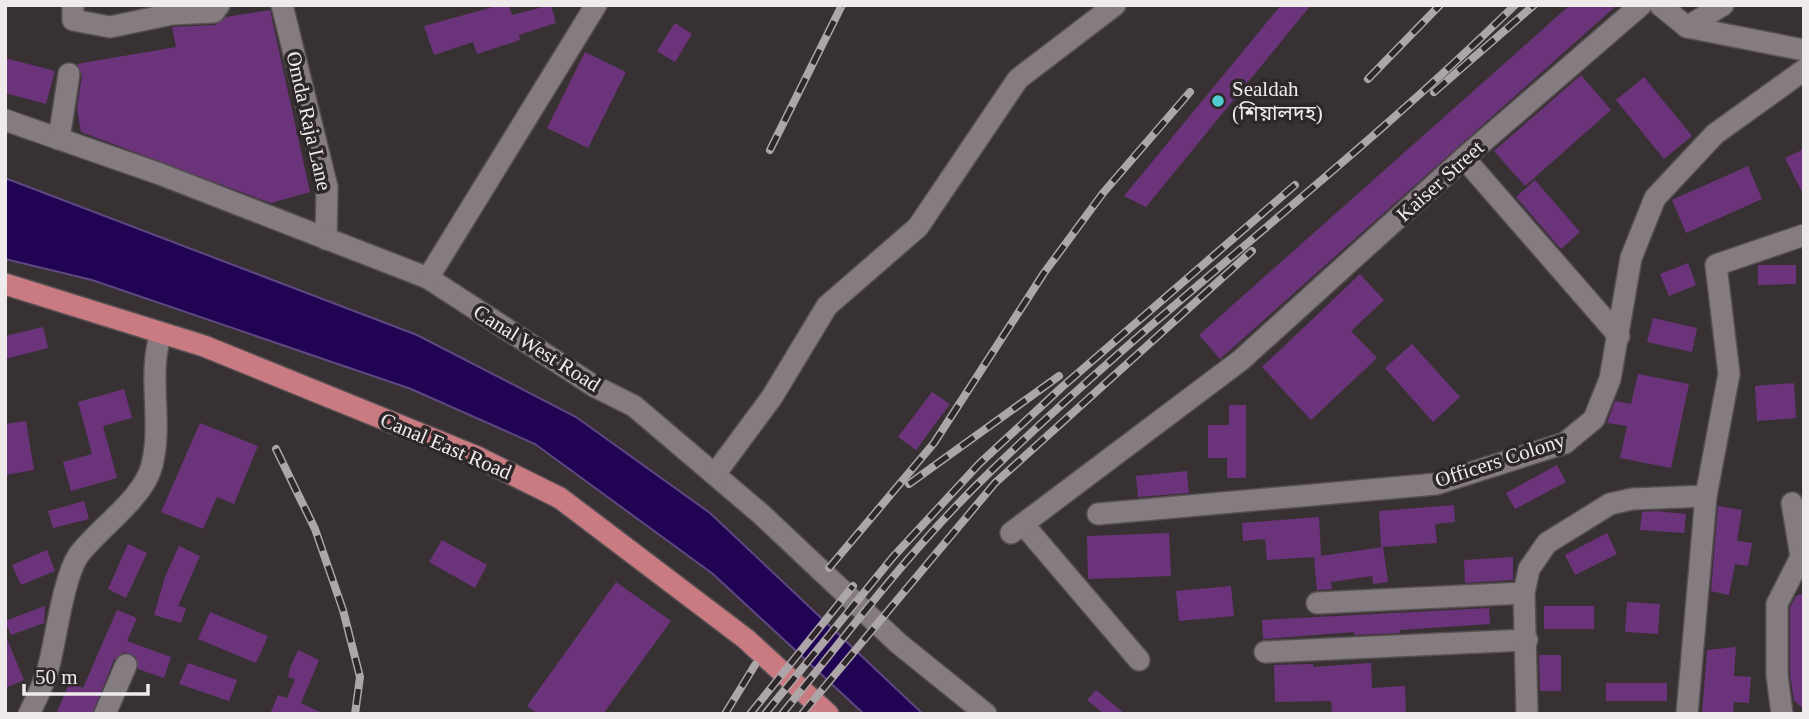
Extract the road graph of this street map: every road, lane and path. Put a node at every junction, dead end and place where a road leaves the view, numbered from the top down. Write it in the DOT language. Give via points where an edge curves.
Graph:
graph roads {
  1 [pos="73,5"];
  2 [pos="219,5"];
  3 [pos="282,5"];
  4 [pos="596,5"];
  5 [pos="1115,5"];
  6 [pos="1641,5"];
  7 [pos="1660,5"];
  8 [pos="1723,5"];
  9 [pos="1687,27"];
  10 [pos="1804,50"];
  11 [pos="1804,70"];
  12 [pos="69,74"];
  13 [pos="5,120"];
  14 [pos="59,139"];
  15 [pos="1464,158"];
  16 [pos="1804,235"];
  17 [pos="327,239"];
  18 [pos="428,278"];
  19 [pos="5,284"];
  20 [pos="160,333"];
  21 [pos="1619,336"];
  22 [pos="715,474"];
  23 [pos="1706,496"];
  24 [pos="1792,503"];
  25 [pos="1098,514"];
  26 [pos="1802,554"];
  27 [pos="1524,593"];
  28 [pos="1317,603"];
  29 [pos="1527,640"];
  30 [pos="1265,652"];
  31 [pos="1139,660"];
  32 [pos="126,665"];
  33 [pos="30,714"];
  34 [pos="105,714"];
  35 [pos="828,714"];
  36 [pos="986,714"];
  37 [pos="1527,714"];
  38 [pos="1686,714"];
  39 [pos="1782,714"];
  1 -- 2 [label="street" via="73,20 110,27 172,14 214,12"];
  3 -- 17 [label="street, Omda Raja Lane" via="327,187"];
  4 -- 18 [label="street"];
  5 -- 22 [label="street" via="1018,79 918,227 827,306 772,397"];
  6 -- 15 [label="street, Kaiser Street"];
  7 -- 9 [label="street"];
  8 -- 9 [label="street"];
  9 -- 10 [label="street"];
  11 -- 21 [label="street, Officers Colony" via="1715,134 1655,198 1631,258"];
  12 -- 14 [label="street"];
  13 -- 14 [label="street, Canal West Road"];
  14 -- 17 [label="street, Canal West Road"];
  15 -- 21 [label="street"];
  15 -- 31 [label="street, Kaiser Street" via="1241,360 1017,528"];
  16 -- 23 [label="street" via="1716,265 1728,374"];
  17 -- 18 [label="street, Canal West Road"];
  18 -- 22 [label="street, Canal West Road" via="594,386 634,406"];
  19 -- 20 [label="main road, Canal East Road"];
  20 -- 33 [label="street" via="154,355 158,428 151,468 118,516 78,556 48,671"];
  20 -- 35 [label="main road, Canal East Road" via="204,346 475,456 560,498 746,639"];
  21 -- 25 [label="street, Officers Colony" via="1610,379 1594,419 1565,443 1436,484"];
  22 -- 36 [label="street, Canal West Road" via="898,643"];
  23 -- 27 [label="street" via="1632,499 1593,512 1546,543 1529,569"];
  23 -- 38 [label="street"];
  24 -- 26 [label="street"];
  26 -- 39 [label="street" via="1777,604"];
  27 -- 28 [label="street"];
  27 -- 29 [label="street"];
  29 -- 30 [label="street"];
  29 -- 37 [label="street"];
  32 -- 34 [label="street"];
}
